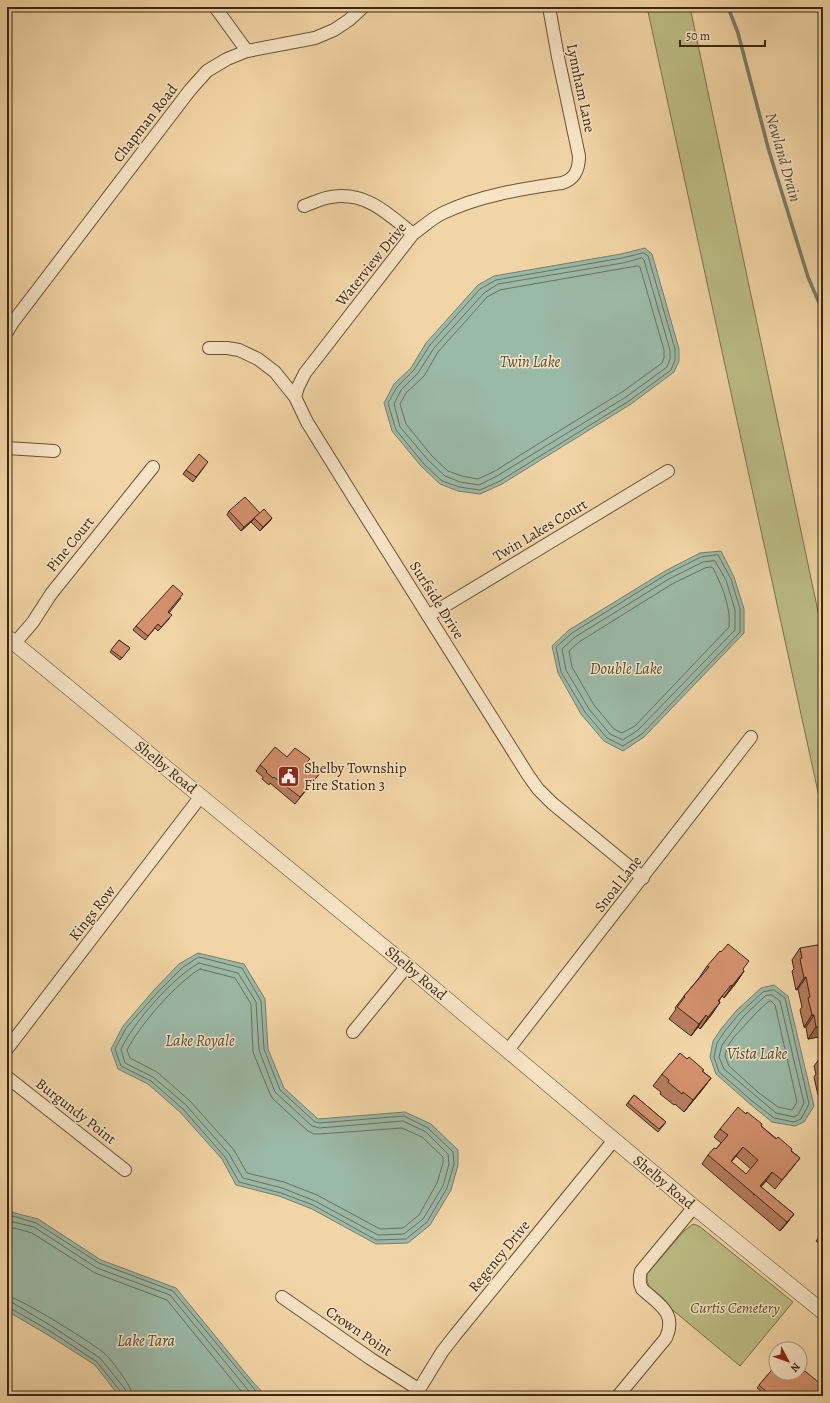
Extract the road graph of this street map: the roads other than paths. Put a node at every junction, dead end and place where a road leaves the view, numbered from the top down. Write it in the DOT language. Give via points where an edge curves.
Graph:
graph roads {
  1 [pos="215,7"];
  2 [pos="363,7"];
  3 [pos="549,7"];
  4 [pos="247,51"];
  5 [pos="575,175"];
  6 [pos="304,206"];
  7 [pos="413,234"];
  8 [pos="7,332"];
  9 [pos="209,348"];
  10 [pos="295,397"];
  11 [pos="7,448"];
  12 [pos="54,451"];
  13 [pos="152,467"];
  14 [pos="668,471"];
  15 [pos="428,616"];
  16 [pos="11,640"];
  17 [pos="751,737"];
  18 [pos="201,796"];
  19 [pos="643,878"];
  20 [pos="407,966"];
  21 [pos="353,1032"];
  22 [pos="7,1049"];
  23 [pos="508,1050"];
  24 [pos="7,1077"];
  25 [pos="614,1140"];
  26 [pos="125,1170"];
  27 [pos="694,1207"];
  28 [pos="282,1297"];
  29 [pos="823,1312"];
  30 [pos="417,1393"];
  31 [pos="618,1396"];
  1 -- 4 [label="street"];
  2 -- 4 [label="street, Chapman Road" via="334,30 315,38"];
  3 -- 5 [label="street, Lynnham Lane" via="579,156"];
  4 -- 8 [label="street, Chapman Road" via="207,71 190,90"];
  5 -- 7 [label="street, Waterview Drive" via="562,184 469,202 443,213"];
  6 -- 7 [label="street" via="330,197 346,195 380,207"];
  7 -- 10 [label="street, Waterview Drive" via="305,374"];
  9 -- 10 [label="street, Surfside Drive" via="239,350 258,359 275,372"];
  10 -- 15 [label="street, Surfside Drive" via="307,422"];
  11 -- 12 [label="street"];
  13 -- 16 [label="street, Pine Court" via="51,594 33,622"];
  14 -- 15 [label="street, Twin Lakes Court"];
  15 -- 19 [label="street, Surfside Drive" via="538,789"];
  16 -- 18 [label="street, Shelby Road"];
  17 -- 19 [label="street, Snoal Lane"];
  18 -- 20 [label="street, Shelby Road"];
  18 -- 22 [label="street, Kings Row"];
  19 -- 23 [label="street, Snoal Lane"];
  20 -- 21 [label="street"];
  20 -- 23 [label="street, Shelby Road"];
  23 -- 25 [label="street, Shelby Road"];
  24 -- 26 [label="street, Burgundy Point"];
  25 -- 27 [label="street, Shelby Road"];
  25 -- 30 [label="street, Regency Drive" via="456,1334"];
  27 -- 29 [label="street, Shelby Road"];
  27 -- 31 [label="street" via="641,1271 640,1285 664,1308 670,1321 669,1329 666,1338"];
  28 -- 30 [label="street, Crown Point"];
}
